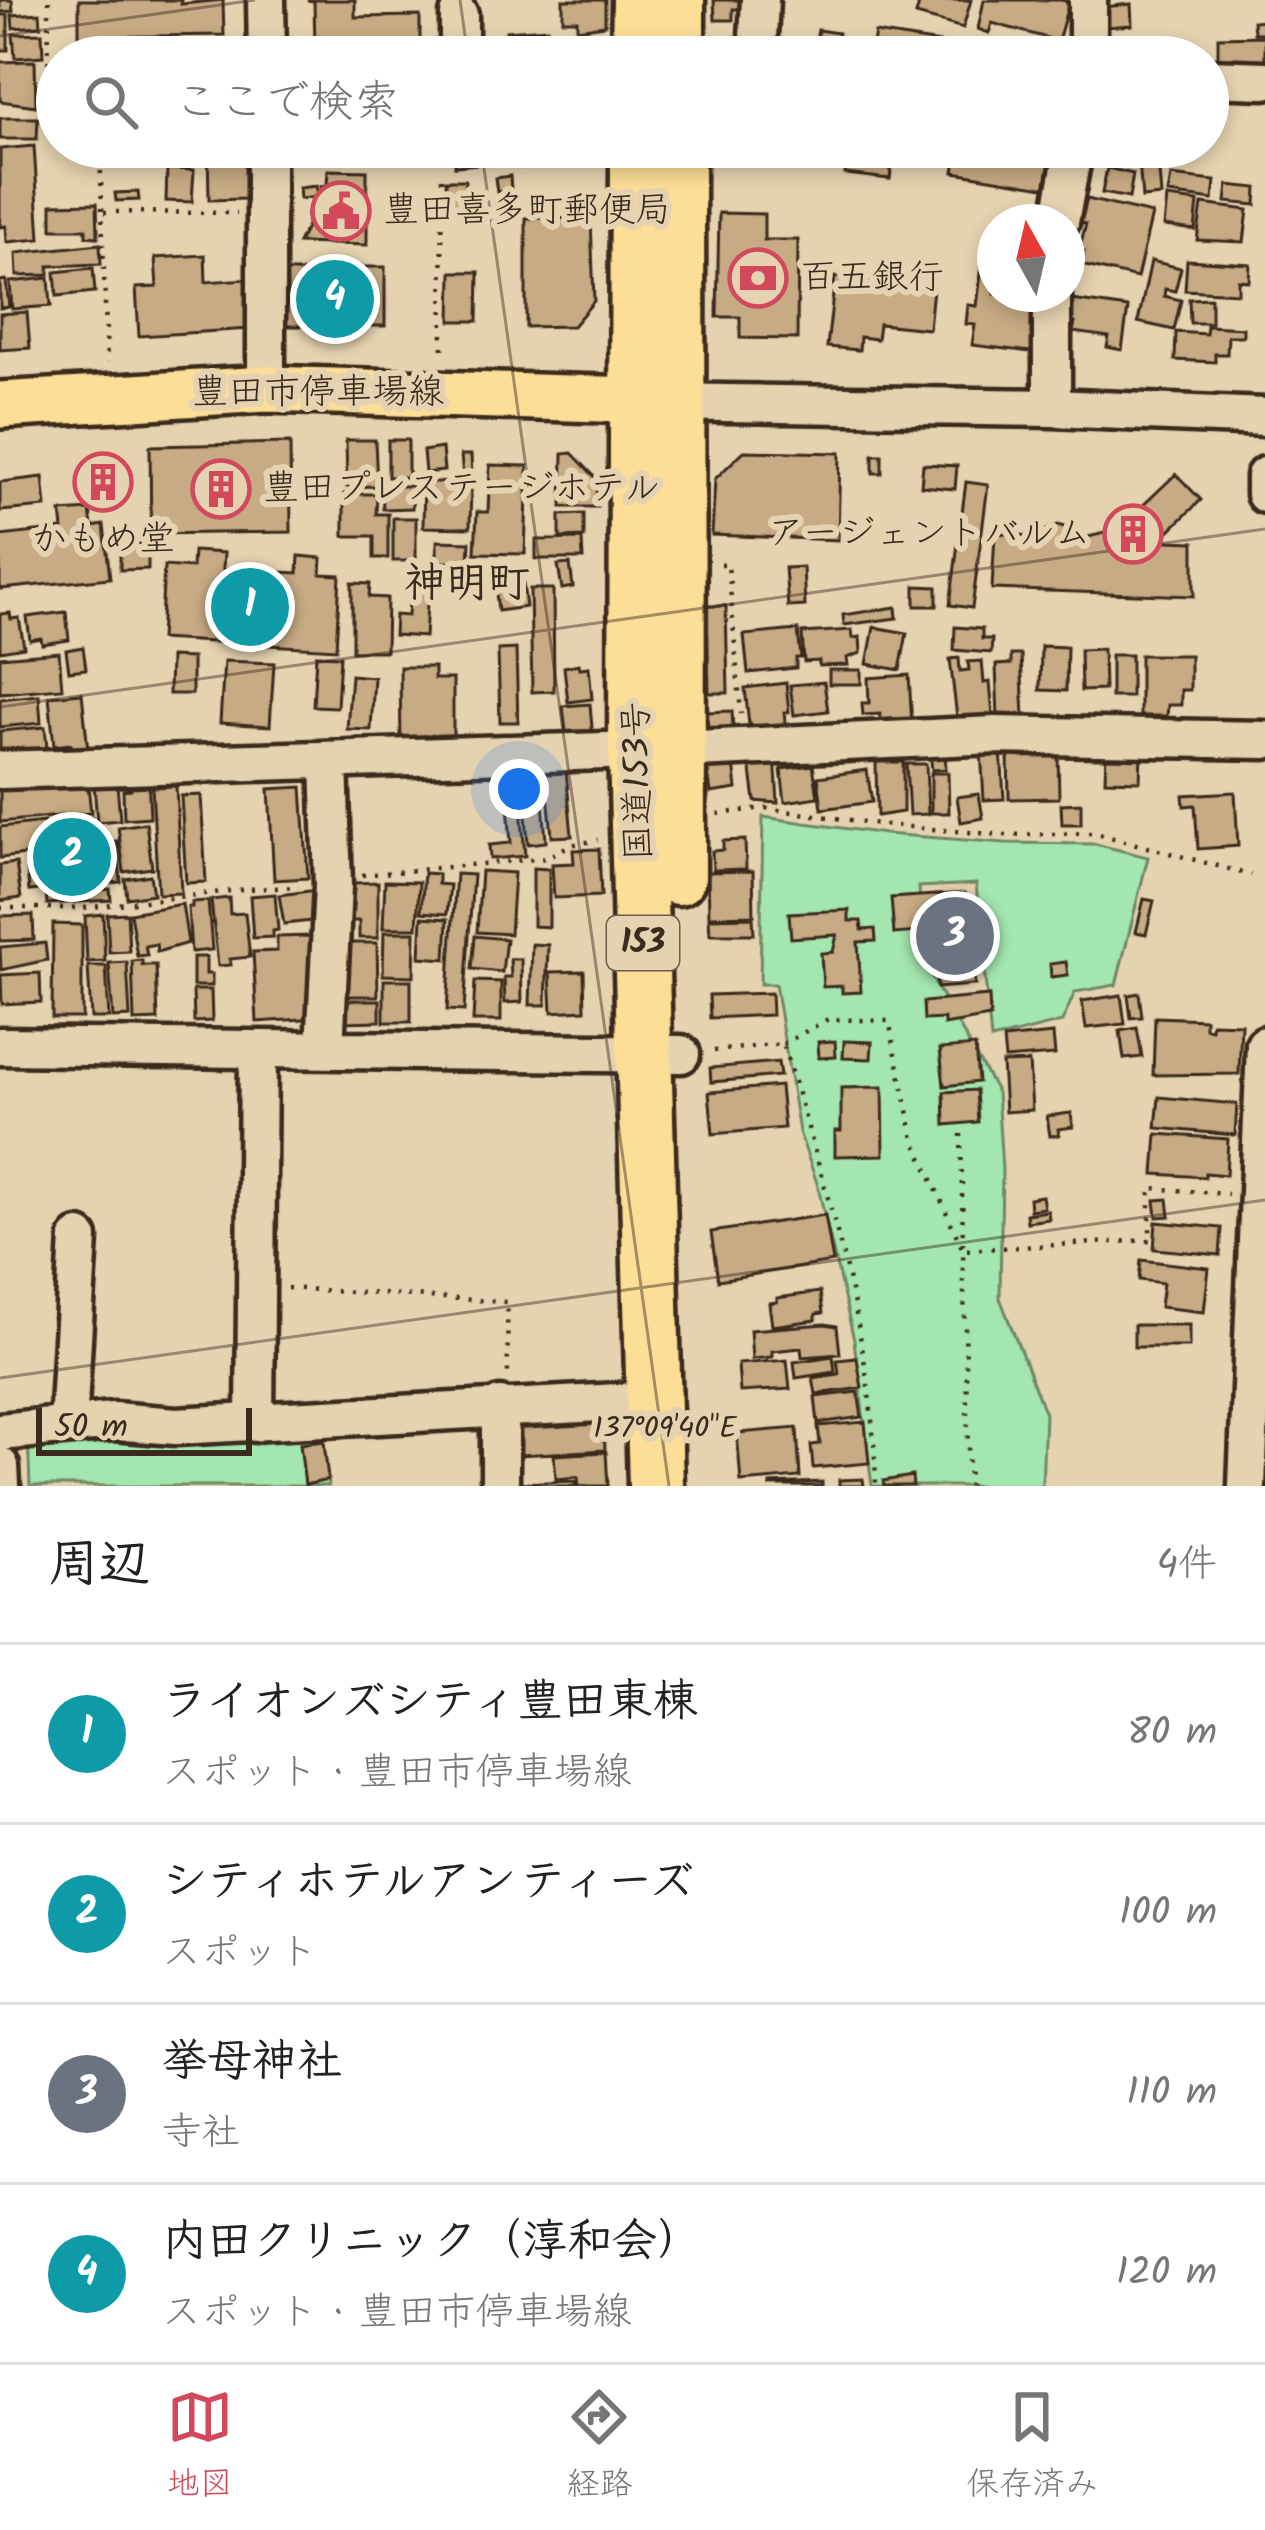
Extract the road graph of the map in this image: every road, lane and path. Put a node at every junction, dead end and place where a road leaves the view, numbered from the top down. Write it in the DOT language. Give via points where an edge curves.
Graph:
graph roads {
  1 [pos="49,0"];
  2 [pos="266,0"];
  3 [pos="640,0"];
  4 [pos="677,0"];
  5 [pos="760,0"];
  6 [pos="1088,0"];
  7 [pos="459,15"];
  8 [pos="49,36"];
  9 [pos="266,36"];
  10 [pos="459,36"];
  11 [pos="639,36"];
  12 [pos="677,36"];
  13 [pos="758,36"];
  14 [pos="1088,36"];
  15 [pos="1229,79"];
  16 [pos="1265,80"];
  17 [pos="101,168"];
  18 [pos="266,168"];
  19 [pos="639,168"];
  20 [pos="675,168"];
  21 [pos="1070,168"];
  22 [pos="442,178"];
  23 [pos="1063,204"];
  24 [pos="104,212"];
  25 [pos="266,214"];
  26 [pos="1052,312"];
  27 [pos="443,358"];
  28 [pos="107,363"];
  29 [pos="266,389"];
  30 [pos="656,401"];
  31 [pos="0,405"];
  32 [pos="1052,408"];
  33 [pos="1265,417"];
  34 [pos="1265,476"];
  35 [pos="1265,494"];
  36 [pos="712,564"];
  37 [pos="1265,740"];
  38 [pos="743,747"];
  39 [pos="656,750"];
  40 [pos="329,760"];
  41 [pos="0,770"];
  42 [pos="677,823"];
  43 [pos="1251,875"];
  44 [pos="783,1044"];
  45 [pos="1265,1045"];
  46 [pos="0,1046"];
  47 [pos="325,1048"];
  48 [pos="258,1050"];
  49 [pos="664,1054"];
  50 [pos="962,1134"];
  51 [pos="1242,1196"];
  52 [pos="79,1238"];
  53 [pos="963,1250"];
  54 [pos="256,1286"];
  55 [pos="655,1400"];
  56 [pos="504,1406"];
  57 [pos="255,1423"];
  58 [pos="68,1424"];
  59 [pos="0,1432"];
  60 [pos="0,1466"];
  61 [pos="2,1486"];
  62 [pos="500,1486"];
  63 [pos="656,1486"];
  64 [pos="691,1486"];
  65 [pos="876,1486"];
  66 [pos="969,1486"];
  67 [pos="1247,1486"];
  1 -- 8 [label="path"];
  2 -- 9 [label="street"];
  3 -- 11 [label="highway"];
  4 -- 12 [label="highway"];
  5 -- 13 [label="street"];
  6 -- 14 [label="street"];
  7 -- 10 [label="street"];
  15 -- 16 [label="street"];
  17 -- 24 [label="path"];
  18 -- 25 [label="street"];
  19 -- 30 [label="highway, 国道153号 / 153"];
  20 -- 30 [label="highway, 国道153号 / 153"];
  21 -- 23 [label="street"];
  22 -- 27 [label="path"];
  24 -- 25 [label="path"];
  24 -- 28 [label="path"];
  25 -- 29 [label="street"];
  26 -- 32 [label="street"];
  29 -- 30 [label="main road, 豊田市停車場線"];
  29 -- 31 [label="main road, 豊田市停車場線"];
  30 -- 32 [label="street"];
  30 -- 39 [label="highway, 国道153号 / 153"];
  32 -- 33 [label="street"];
  34 -- 35 [label="street"];
  36 -- 38 [label="path" via="728,564"];
  37 -- 38 [label="street" via="995,735"];
  38 -- 39 [label="street"];
  39 -- 40 [label="street"];
  39 -- 42 [label="highway, 国道153号 / 153"];
  39 -- 49 [label="highway, 国道153号 / 153"];
  40 -- 41 [label="street"];
  40 -- 47 [label="street"];
  42 -- 43 [label="path" via="764,808 1005,835 1095,832"];
  42 -- 49 [label="highway, 国道153号 / 153"];
  44 -- 49 [label="path"];
  44 -- 53 [label="path" via="828,1019 889,1021 914,1139"];
  44 -- 65 [label="path" via="832,1212 869,1388"];
  45 -- 67 [label="street"];
  46 -- 48 [label="street"];
  47 -- 48 [label="street"];
  47 -- 49 [label="street"];
  48 -- 54 [label="street"];
  49 -- 55 [label="highway, 国道153号 / 153"];
  49 -- 64 [label="highway, 国道153号 / 153"];
  50 -- 53 [label="path"];
  51 -- 53 [label="path" via="1150,1188 1150,1240"];
  52 -- 58 [label="street"];
  53 -- 66 [label="path"];
  54 -- 56 [label="path" via="507,1302"];
  54 -- 57 [label="street"];
  55 -- 56 [label="street"];
  55 -- 63 [label="highway, 国道153号 / 153"];
  56 -- 57 [label="street"];
  56 -- 62 [label="street"];
  57 -- 58 [label="street"];
  58 -- 59 [label="street"];
  60 -- 61 [label="street"];
}
